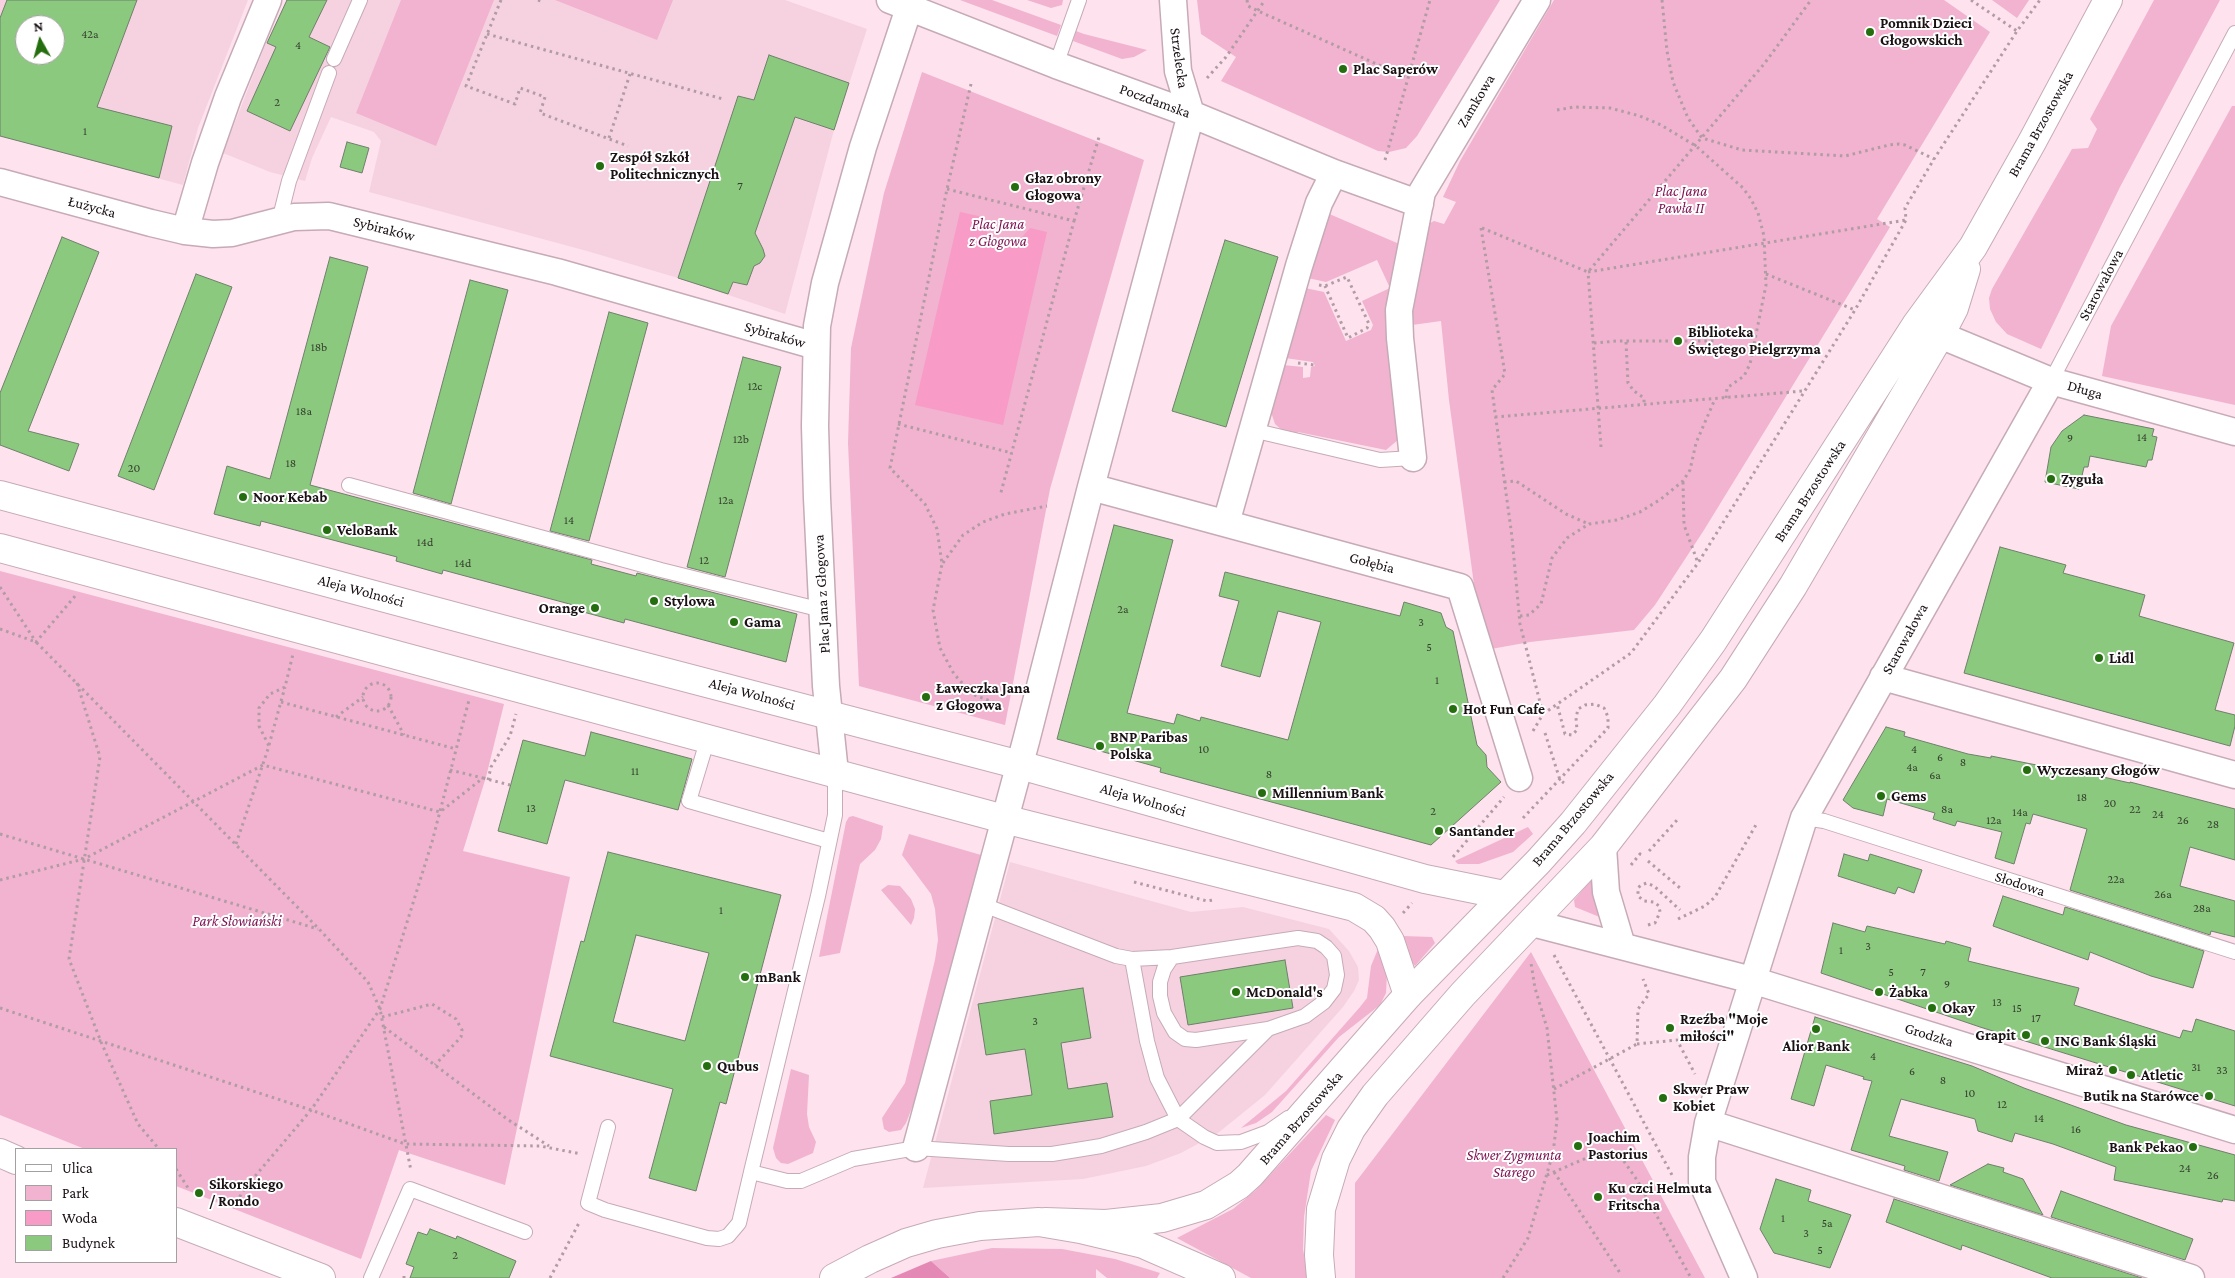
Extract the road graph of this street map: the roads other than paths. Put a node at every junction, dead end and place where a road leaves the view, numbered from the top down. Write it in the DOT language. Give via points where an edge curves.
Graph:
graph roads {
  1 [pos="268,0"];
  2 [pos="360,0"];
  3 [pos="1079,0"];
  4 [pos="1173,0"];
  5 [pos="1537,0"];
  6 [pos="2108,0"];
  7 [pos="899,4"];
  8 [pos="2235,33"];
  9 [pos="334,59"];
  10 [pos="1056,65"];
  11 [pos="328,73"];
  12 [pos="1191,114"];
  13 [pos="1334,174"];
  14 [pos="0,182"];
  15 [pos="1420,204"];
  16 [pos="279,221"];
  17 [pos="185,231"];
  18 [pos="1972,247"];
  19 [pos="1940,335"];
  20 [pos="816,346"];
  21 [pos="2051,380"];
  22 [pos="1252,430"];
  23 [pos="2235,432"];
  24 [pos="1413,458"];
  25 [pos="349,485"];
  26 [pos="1091,486"];
  27 [pos="0,495"];
  28 [pos="1226,523"];
  29 [pos="0,548"];
  30 [pos="822,610"];
  31 [pos="1883,677"];
  32 [pos="828,715"];
  33 [pos="708,738"];
  34 [pos="1020,765"];
  35 [pos="835,773"];
  36 [pos="2235,774"];
  37 [pos="1519,778"];
  38 [pos="1804,818"];
  39 [pos="1004,819"];
  40 [pos="829,841"];
  41 [pos="1603,847"];
  42 [pos="1504,895"];
  43 [pos="981,904"];
  44 [pos="1532,923"];
  45 [pos="1622,946"];
  46 [pos="2235,952"];
  47 [pos="1172,957"];
  48 [pos="1132,959"];
  49 [pos="1752,980"];
  50 [pos="1408,996"];
  51 [pos="1268,1029"];
  52 [pos="1323,1093"];
  53 [pos="1178,1119"];
  54 [pos="1708,1123"];
  55 [pos="608,1127"];
  56 [pos="2235,1130"];
  57 [pos="916,1148"];
  58 [pos="0,1153"];
  59 [pos="15,1160"];
  60 [pos="752,1172"];
  61 [pos="1045,1222"];
  62 [pos="178,1223"];
  63 [pos="524,1232"];
  64 [pos="321,1278"];
  65 [pos="371,1278"];
  66 [pos="834,1278"];
  67 [pos="1222,1278"];
  68 [pos="1322,1278"];
  69 [pos="1744,1278"];
  70 [pos="2190,1278"];
  1 -- 17 [label="street" via="208,155"];
  2 -- 9 [label="lane"];
  3 -- 10 [label="lane"];
  4 -- 12 [label="street, Strzelecka" via="1178,71"];
  5 -- 15 [label="street, Zamkowa" via="1427,182"];
  6 -- 18 [label="main road, Brama Brzostowska"];
  7 -- 10 [label="street, Poczdamska"];
  7 -- 20 [label="street, Plac Jana z Głogowa" via="828,274"];
  8 -- 21 [label="lane, Starowałowa"];
  10 -- 12 [label="street, Poczdamska"];
  11 -- 16 [label="lane" via="289,181"];
  12 -- 13 [label="street, Poczdamska"];
  12 -- 26 [label="street"];
  13 -- 15 [label="street, Poczdamska"];
  13 -- 22 [label="street" via="1319,203"];
  14 -- 17 [label="street, Łużycka"];
  15 -- 24 [label="street" via="1399,317"];
  16 -- 17 [label="street, Sybiraków" via="232,233"];
  16 -- 20 [label="street, Sybiraków" via="313,215 329,216 557,272"];
  18 -- 19 [label="main road, Brama Brzostowska" via="1954,308"];
  18 -- 42 [label="main road, Brama Brzostowska" via="1916,325 1713,641 1672,698 1573,823"];
  19 -- 21 [label="street, Długa"];
  19 -- 41 [label="main road, Brama Brzostowska" via="1793,586 1732,679"];
  20 -- 30 [label="street, Plac Jana z Głogowa" via="815,435"];
  21 -- 23 [label="street, Długa"];
  21 -- 31 [label="street, Starowałowa"];
  22 -- 24 [label="lane" via="1380,460"];
  22 -- 28 [label="street"];
  25 -- 30 [label="lane" via="660,570"];
  26 -- 28 [label="street, Gołębia"];
  26 -- 34 [label="street"];
  27 -- 32 [label="main road, Aleja Wolności"];
  28 -- 37 [label="street, Gołębia" via="1460,588"];
  29 -- 33 [label="main road"];
  30 -- 32 [label="street, Plac Jana z Głogowa"];
  31 -- 36 [label="street"];
  31 -- 38 [label="street, Starowałowa"];
  32 -- 34 [label="main road, Aleja Wolności"];
  32 -- 35 [label="street, Plac Jana z Głogowa"];
  33 -- 35 [label="main road"];
  33 -- 40 [label="lane" via="689,801"];
  34 -- 39 [label="street"];
  34 -- 42 [label="main road, Aleja Wolności" via="1425,879"];
  35 -- 39 [label="main road"];
  35 -- 40 [label="lane" via="834,815"];
  38 -- 46 [label="lane, Słodowa" via="1824,821"];
  38 -- 49 [label="street, Starowałowa"];
  39 -- 43 [label="street"];
  39 -- 50 [label="main road" via="1354,907 1374,919 1390,941"];
  40 -- 60 [label="lane"];
  41 -- 44 [label="main road, Brama Brzostowska"];
  41 -- 45 [label="street" via="1606,892"];
  42 -- 50 [label="main road, Brama Brzostowska"];
  43 -- 48 [label="lane" via="1116,956"];
  43 -- 57 [label="street"];
  44 -- 45 [label="street, Grodzka"];
  44 -- 68 [label="main road, Brama Brzostowska" via="1410,1052 1351,1129 1336,1159 1321,1209 1319,1254"];
  45 -- 49 [label="street, Grodzka"];
  47 -- 48 [label="lane"];
  47 -- 51 [label="lane" via="1164,968 1160,996 1164,1013 1175,1032 1185,1039 1196,1040"];
  47 -- 51 [label="lane" via="1298,938 1317,941 1326,947 1334,956 1337,975 1334,990 1305,1016"];
  48 -- 53 [label="lane" via="1157,1078"];
  49 -- 54 [label="street, Starowałowa"];
  49 -- 56 [label="street, Grodzka"];
  50 -- 52 [label="main road, Brama Brzostowska"];
  51 -- 53 [label="lane"];
  52 -- 53 [label="lane" via="1268,1132 1241,1142 1217,1144"];
  52 -- 61 [label="main road, Brama Brzostowska" via="1250,1176 1206,1205 1136,1222"];
  53 -- 57 [label="lane" via="1102,1146 1052,1154"];
  54 -- 69 [label="street, Starowałowa" via="1702,1157 1702,1182"];
  54 -- 70 [label="street"];
  55 -- 60 [label="lane" via="588,1203 605,1210 718,1239 728,1236 739,1224"];
  57 -- 60 [label="lane" via="853,1159 801,1181"];
  58 -- 59 [label="main road"];
  61 -- 66 [label="main road" via="980,1226 937,1234 897,1247"];
  61 -- 67 [label="main road" via="1143,1244"];
  62 -- 64 [label="main road"];
  63 -- 65 [label="lane" via="410,1189"];
}
